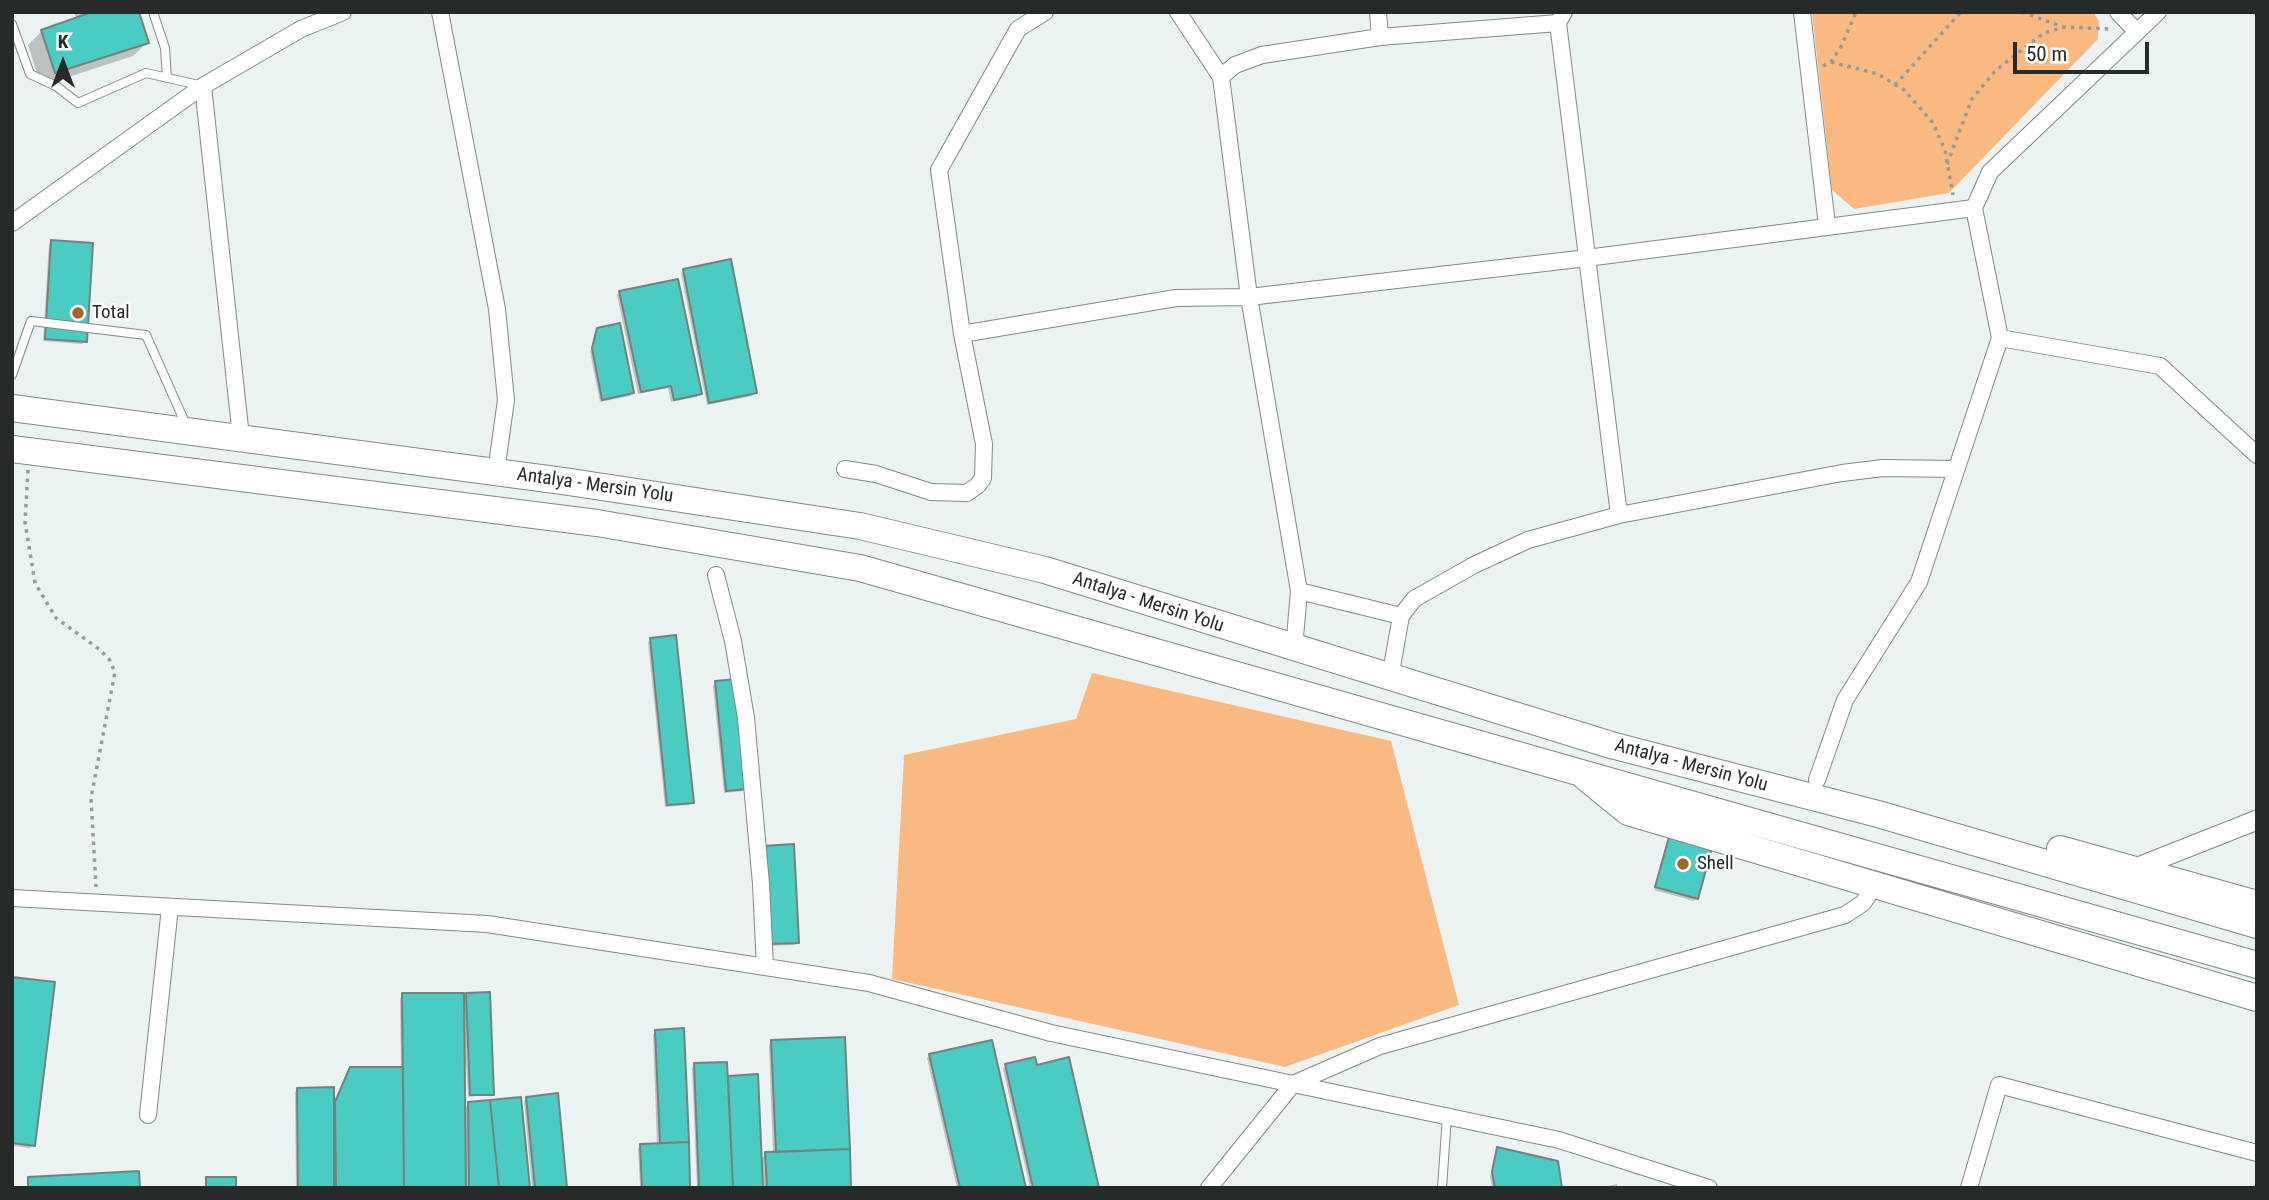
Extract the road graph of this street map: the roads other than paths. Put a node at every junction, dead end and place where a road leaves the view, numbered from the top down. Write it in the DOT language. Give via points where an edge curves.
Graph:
graph roads {
  1 [pos="153,12"];
  2 [pos="343,12"];
  3 [pos="440,12"];
  4 [pos="1045,12"];
  5 [pos="1178,12"];
  6 [pos="1378,12"];
  7 [pos="1802,12"];
  8 [pos="2118,12"];
  9 [pos="2158,12"];
  10 [pos="1561,17"];
  11 [pos="12,24"];
  12 [pos="2137,33"];
  13 [pos="1380,37"];
  14 [pos="1221,76"];
  15 [pos="167,78"];
  16 [pos="203,86"];
  17 [pos="1966,209"];
  18 [pos="12,223"];
  19 [pos="1827,225"];
  20 [pos="1588,258"];
  21 [pos="1249,298"];
  22 [pos="962,334"];
  23 [pos="2000,338"];
  24 [pos="12,375"];
  25 [pos="12,408"];
  26 [pos="188,430"];
  27 [pos="242,437"];
  28 [pos="20,450"];
  29 [pos="2257,456"];
  30 [pos="845,469"];
  31 [pos="1956,469"];
  32 [pos="496,472"];
  33 [pos="1619,515"];
  34 [pos="716,575"];
  35 [pos="1298,592"];
  36 [pos="1401,616"];
  37 [pos="1294,649"];
  38 [pos="1390,678"];
  39 [pos="1611,745"];
  40 [pos="1576,770"];
  41 [pos="1817,780"];
  42 [pos="2257,820"];
  43 [pos="2133,869"];
  44 [pos="1875,885"];
  45 [pos="12,898"];
  46 [pos="2257,904"];
  47 [pos="170,906"];
  48 [pos="2257,925"];
  49 [pos="2257,965"];
  50 [pos="765,967"];
  51 [pos="2257,998"];
  52 [pos="1293,1084"];
  53 [pos="148,1115"];
  54 [pos="1447,1116"];
  55 [pos="2257,1153"];
  56 [pos="1209,1188"];
  57 [pos="1442,1188"];
  58 [pos="1709,1188"];
  59 [pos="1969,1188"];
  1 -- 15 [label="lane" via="165,48"];
  2 -- 16 [label="street" via="301,29"];
  3 -- 32 [label="street" via="497,309 506,400"];
  4 -- 22 [label="street" via="1018,29 939,170"];
  5 -- 14 [label="street"];
  6 -- 13 [label="street"];
  7 -- 19 [label="street"];
  8 -- 12 [label="street"];
  9 -- 12 [label="street"];
  10 -- 13 [label="street"];
  10 -- 20 [label="street"];
  11 -- 15 [label="lane" via="30,74 78,103 146,73"];
  12 -- 17 [label="street" via="1990,172"];
  13 -- 14 [label="street" via="1262,55"];
  14 -- 21 [label="street"];
  15 -- 16 [label="lane"];
  16 -- 18 [label="street"];
  16 -- 27 [label="street"];
  17 -- 19 [label="street"];
  17 -- 23 [label="street"];
  19 -- 20 [label="street"];
  20 -- 21 [label="street"];
  20 -- 33 [label="street"];
  21 -- 22 [label="street" via="1176,298"];
  21 -- 35 [label="street"];
  22 -- 30 [label="street" via="984,444 983,478 978,485 967,493 931,492"];
  23 -- 29 [label="street" via="2160,366"];
  23 -- 31 [label="street"];
  24 -- 26 [label="lane" via="31,321 146,335"];
  25 -- 26 [label="highway, Antalya - Mersin Yolu"];
  26 -- 27 [label="highway, Antalya - Mersin Yolu"];
  27 -- 32 [label="highway, Antalya - Mersin Yolu"];
  28 -- 40 [label="highway, Antalya - Mersin Yolu" via="597,523 860,568"];
  31 -- 33 [label="street" via="1883,468 1842,473"];
  31 -- 41 [label="street" via="1919,582 1845,700"];
  32 -- 37 [label="highway, Antalya - Mersin Yolu" via="860,526 1045,570"];
  33 -- 36 [label="street" via="1528,540 1474,565 1414,599"];
  34 -- 50 [label="street" via="746,719"];
  35 -- 36 [label="street"];
  35 -- 37 [label="street"];
  36 -- 38 [label="street"];
  37 -- 38 [label="highway, Antalya - Mersin Yolu"];
  38 -- 39 [label="highway, Antalya - Mersin Yolu"];
  39 -- 41 [label="highway"];
  39 -- 48 [label="highway, Antalya - Mersin Yolu" via="1878,814"];
  40 -- 44 [label="highway" via="1628,812"];
  40 -- 49 [label="highway, Antalya - Mersin Yolu"];
  41 -- 43 [label="highway"];
  42 -- 43 [label="street"];
  43 -- 46 [label="highway"];
  44 -- 51 [label="highway"];
  44 -- 52 [label="street" via="1863,903 1845,915 1381,1046"];
  45 -- 47 [label="street"];
  47 -- 50 [label="street" via="487,924"];
  47 -- 53 [label="street"];
  50 -- 52 [label="street" via="869,983 1051,1033"];
  52 -- 54 [label="street"];
  52 -- 56 [label="street"];
  54 -- 57 [label="lane"];
  54 -- 58 [label="street" via="1559,1140"];
  55 -- 59 [label="street" via="1999,1086"];
}
